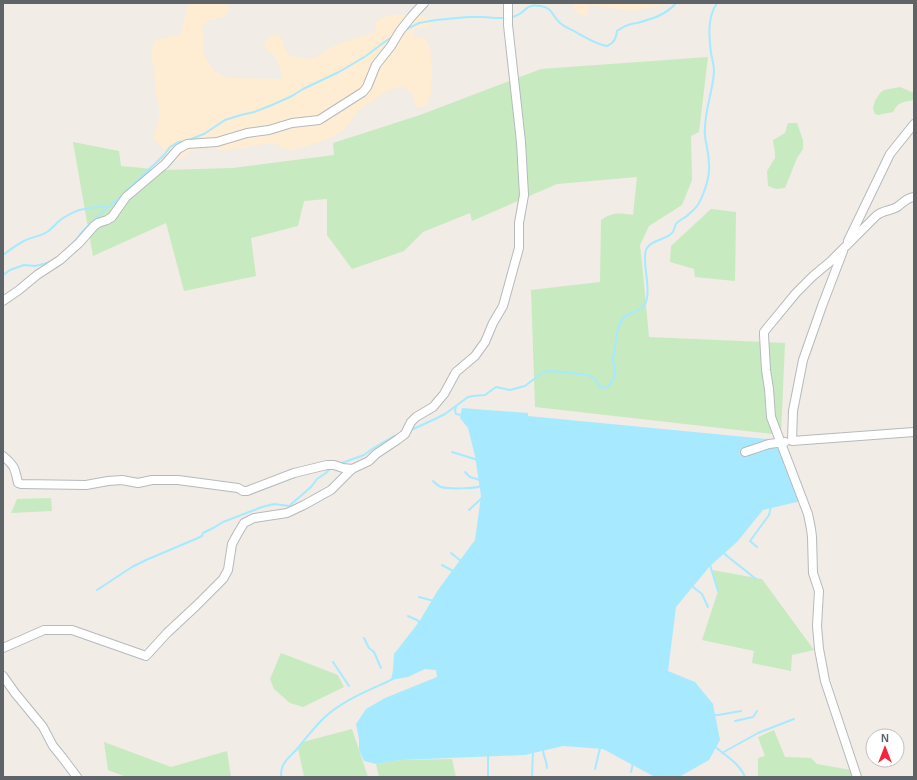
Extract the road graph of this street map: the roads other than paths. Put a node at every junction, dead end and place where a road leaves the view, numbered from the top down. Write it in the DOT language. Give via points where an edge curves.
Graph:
graph roads {
  1 [pos="424,3"];
  2 [pos="508,3"];
  3 [pos="914,124"];
  4 [pos="914,197"];
  5 [pos="844,248"];
  6 [pos="3,301"];
  7 [pos="914,432"];
  8 [pos="792,441"];
  9 [pos="781,442"];
  10 [pos="745,452"];
  11 [pos="3,456"];
  12 [pos="352,469"];
  13 [pos="3,648"];
  14 [pos="3,676"];
  15 [pos="77,777"];
  16 [pos="857,777"];
  1 -- 6 [label="street" via="376,65 363,92 319,120 292,123 217,142 187,144 126,197 112,217 94,226 60,260 37,274"];
  2 -- 12 [label="street" via="524,194 519,223 519,248 502,306 485,342 475,356 456,372 444,394 433,407 416,417 405,434 369,461"];
  3 -- 5 [label="street" via="890,154"];
  4 -- 5 [label="street" via="896,208 879,213"];
  5 -- 8 [label="street" via="803,360 793,411"];
  5 -- 9 [label="street" via="796,293 764,332 771,417"];
  7 -- 8 [label="street"];
  8 -- 9 [label="street"];
  9 -- 10 [label="street"];
  9 -- 16 [label="street" via="808,514 813,573 819,591 818,649 825,681"];
  11 -- 12 [label="street" via="12,463 18,483 21,484 86,485 122,480 138,483 178,480 247,491 294,473 326,465 334,464"];
  12 -- 13 [label="street" via="331,490 304,505 287,513 254,518 244,523 232,544 228,570 223,580 146,656 72,630 44,630"];
  14 -- 15 [label="street" via="43,727 53,746"];
}
